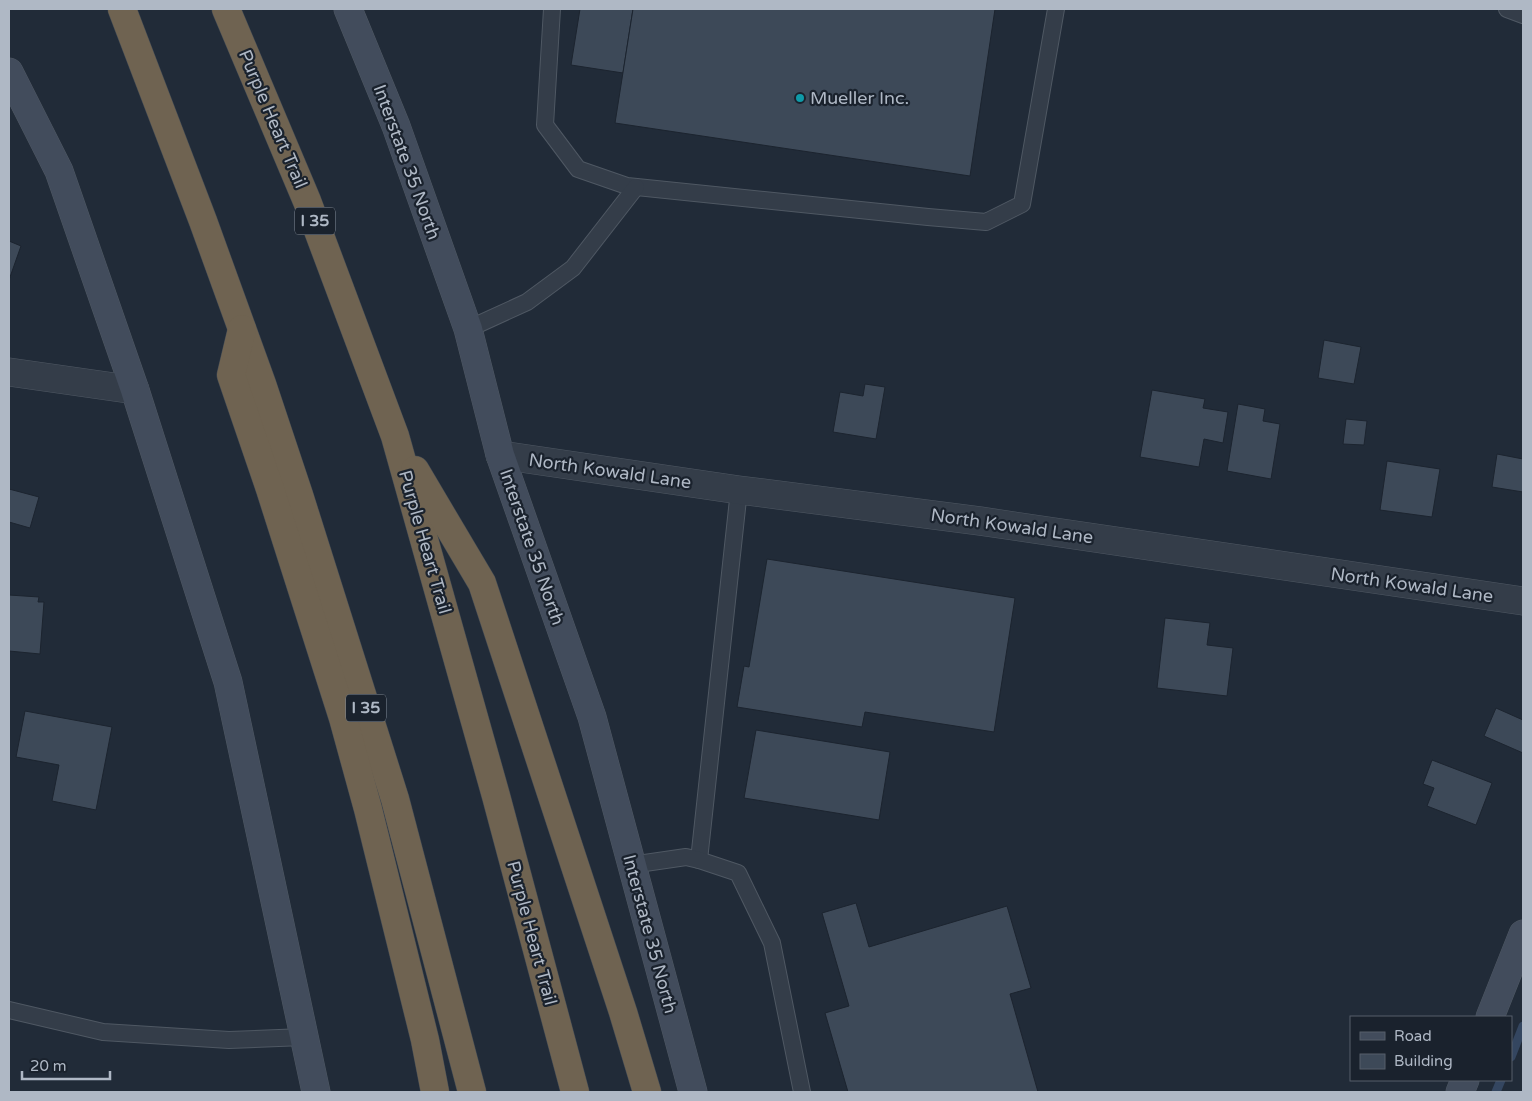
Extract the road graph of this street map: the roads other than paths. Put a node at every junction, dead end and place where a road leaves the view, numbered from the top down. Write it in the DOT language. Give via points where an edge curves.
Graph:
graph roads {
  1 [pos="122,9"];
  2 [pos="226,9"];
  3 [pos="348,9"];
  4 [pos="552,9"];
  5 [pos="1056,9"];
  6 [pos="1507,9"];
  7 [pos="1523,15"];
  8 [pos="9,72"];
  9 [pos="636,187"];
  10 [pos="242,328"];
  11 [pos="468,329"];
  12 [pos="9,372"];
  13 [pos="135,390"];
  14 [pos="395,436"];
  15 [pos="500,455"];
  16 [pos="739,490"];
  17 [pos="1523,601"];
  18 [pos="699,860"];
  19 [pos="631,865"];
  20 [pos="1523,934"];
  21 [pos="9,1010"];
  22 [pos="1490,1016"];
  23 [pos="304,1037"];
  24 [pos="316,1092"];
  25 [pos="436,1092"];
  26 [pos="472,1092"];
  27 [pos="575,1092"];
  28 [pos="647,1092"];
  29 [pos="694,1092"];
  30 [pos="802,1092"];
  1 -- 10 [label="highway, I 35"];
  2 -- 14 [label="highway, Purple Heart Trail / I 35" via="307,201"];
  3 -- 11 [label="main road, Interstate 35 North" via="396,126"];
  4 -- 9 [label="lane" via="545,124 578,169"];
  5 -- 9 [label="lane" via="1022,204 986,222"];
  6 -- 7 [label="lane"];
  8 -- 13 [label="main road" via="59,172"];
  9 -- 11 [label="lane" via="573,268 527,302"];
  10 -- 25 [label="highway" via="231,375 343,718"];
  10 -- 26 [label="highway, I 35" via="299,495 395,799"];
  11 -- 15 [label="main road, Interstate 35 North"];
  12 -- 13 [label="street"];
  13 -- 23 [label="main road" via="228,682"];
  14 -- 27 [label="highway, Purple Heart Trail / I 35"];
  14 -- 28 [label="highway" via="482,583"];
  15 -- 16 [label="street, North Kowald Lane"];
  15 -- 19 [label="main road, Interstate 35 North" via="592,718"];
  16 -- 17 [label="street, North Kowald Lane" via="980,521"];
  16 -- 18 [label="lane"];
  18 -- 19 [label="lane" via="686,857"];
  18 -- 30 [label="lane" via="738,873 772,943"];
  19 -- 29 [label="main road, Interstate 35 North"];
  20 -- 22 [label="main road"];
  21 -- 23 [label="lane" via="103,1032 229,1040"];
  23 -- 24 [label="main road"];
}
